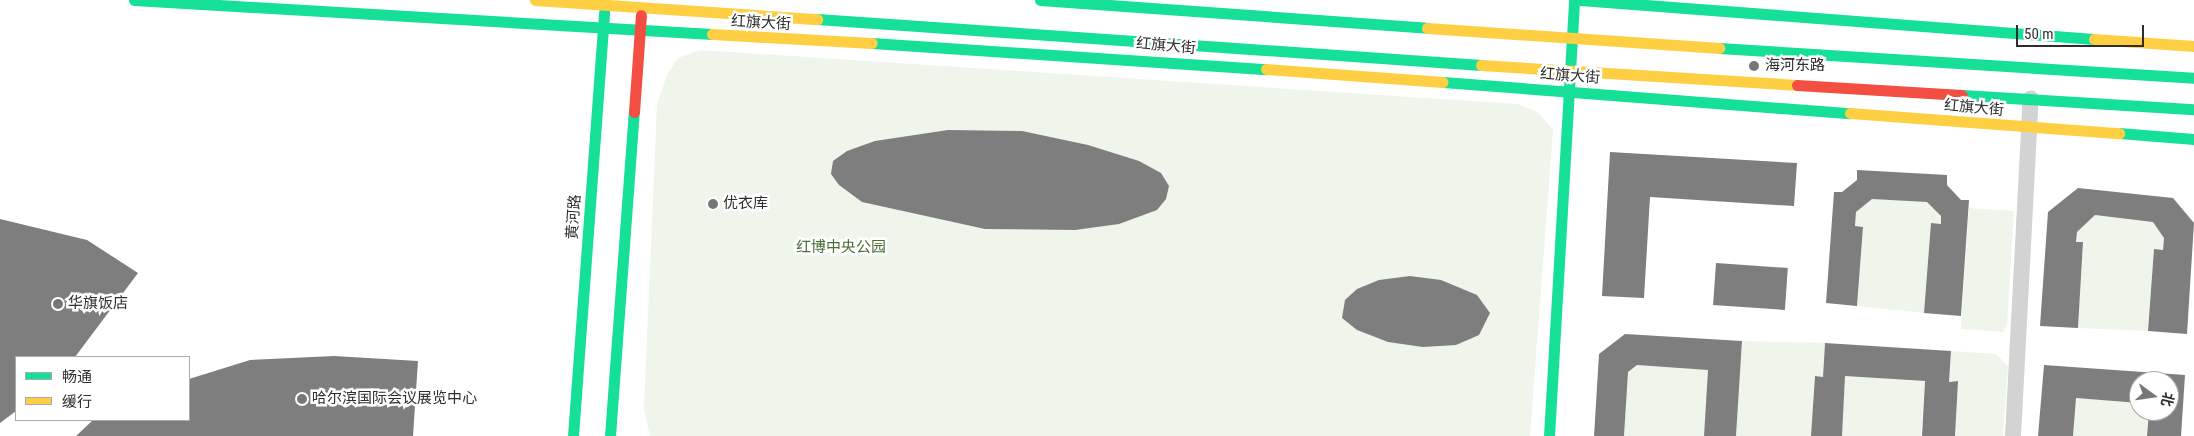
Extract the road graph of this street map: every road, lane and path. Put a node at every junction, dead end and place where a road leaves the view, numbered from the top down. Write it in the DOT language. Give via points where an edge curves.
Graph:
graph roads {
  1 [pos="134,0"];
  2 [pos="535,0"];
  3 [pos="1040,0"];
  4 [pos="1574,0"];
  5 [pos="1580,0"];
  6 [pos="605,2"];
  7 [pos="642,4"];
  8 [pos="603,29"];
  9 [pos="640,32"];
  10 [pos="1572,39"];
  11 [pos="2194,46"];
  12 [pos="1570,71"];
  13 [pos="2194,78"];
  14 [pos="1569,91"];
  15 [pos="2031,98"];
  16 [pos="2194,109"];
  17 [pos="2031,128"];
  18 [pos="2194,139"];
  19 [pos="573,436"];
  20 [pos="610,436"];
  21 [pos="1549,436"];
  22 [pos="2013,436"];
  1 -- 8 [label="main road, 红旗大街"];
  2 -- 6 [label="main road, 红旗大街"];
  3 -- 10 [label="main road"];
  4 -- 10 [label="main road"];
  5 -- 11 [label="main road"];
  6 -- 7 [label="main road, 红旗大街"];
  6 -- 8 [label="main road, 黄河路"];
  7 -- 9 [label="main road"];
  7 -- 12 [label="main road, 红旗大街"];
  8 -- 9 [label="main road, 红旗大街"];
  8 -- 19 [label="main road, 黄河路"];
  9 -- 14 [label="main road, 红旗大街" via="1123,58"];
  9 -- 20 [label="main road"];
  10 -- 12 [label="main road"];
  10 -- 13 [label="main road"];
  12 -- 14 [label="main road"];
  12 -- 15 [label="main road, 红旗大街"];
  14 -- 17 [label="main road, 红旗大街"];
  14 -- 21 [label="main road"];
  15 -- 16 [label="main road, 红旗大街"];
  15 -- 17 [label="street"];
  17 -- 18 [label="main road, 红旗大街"];
  17 -- 22 [label="street"];
}
